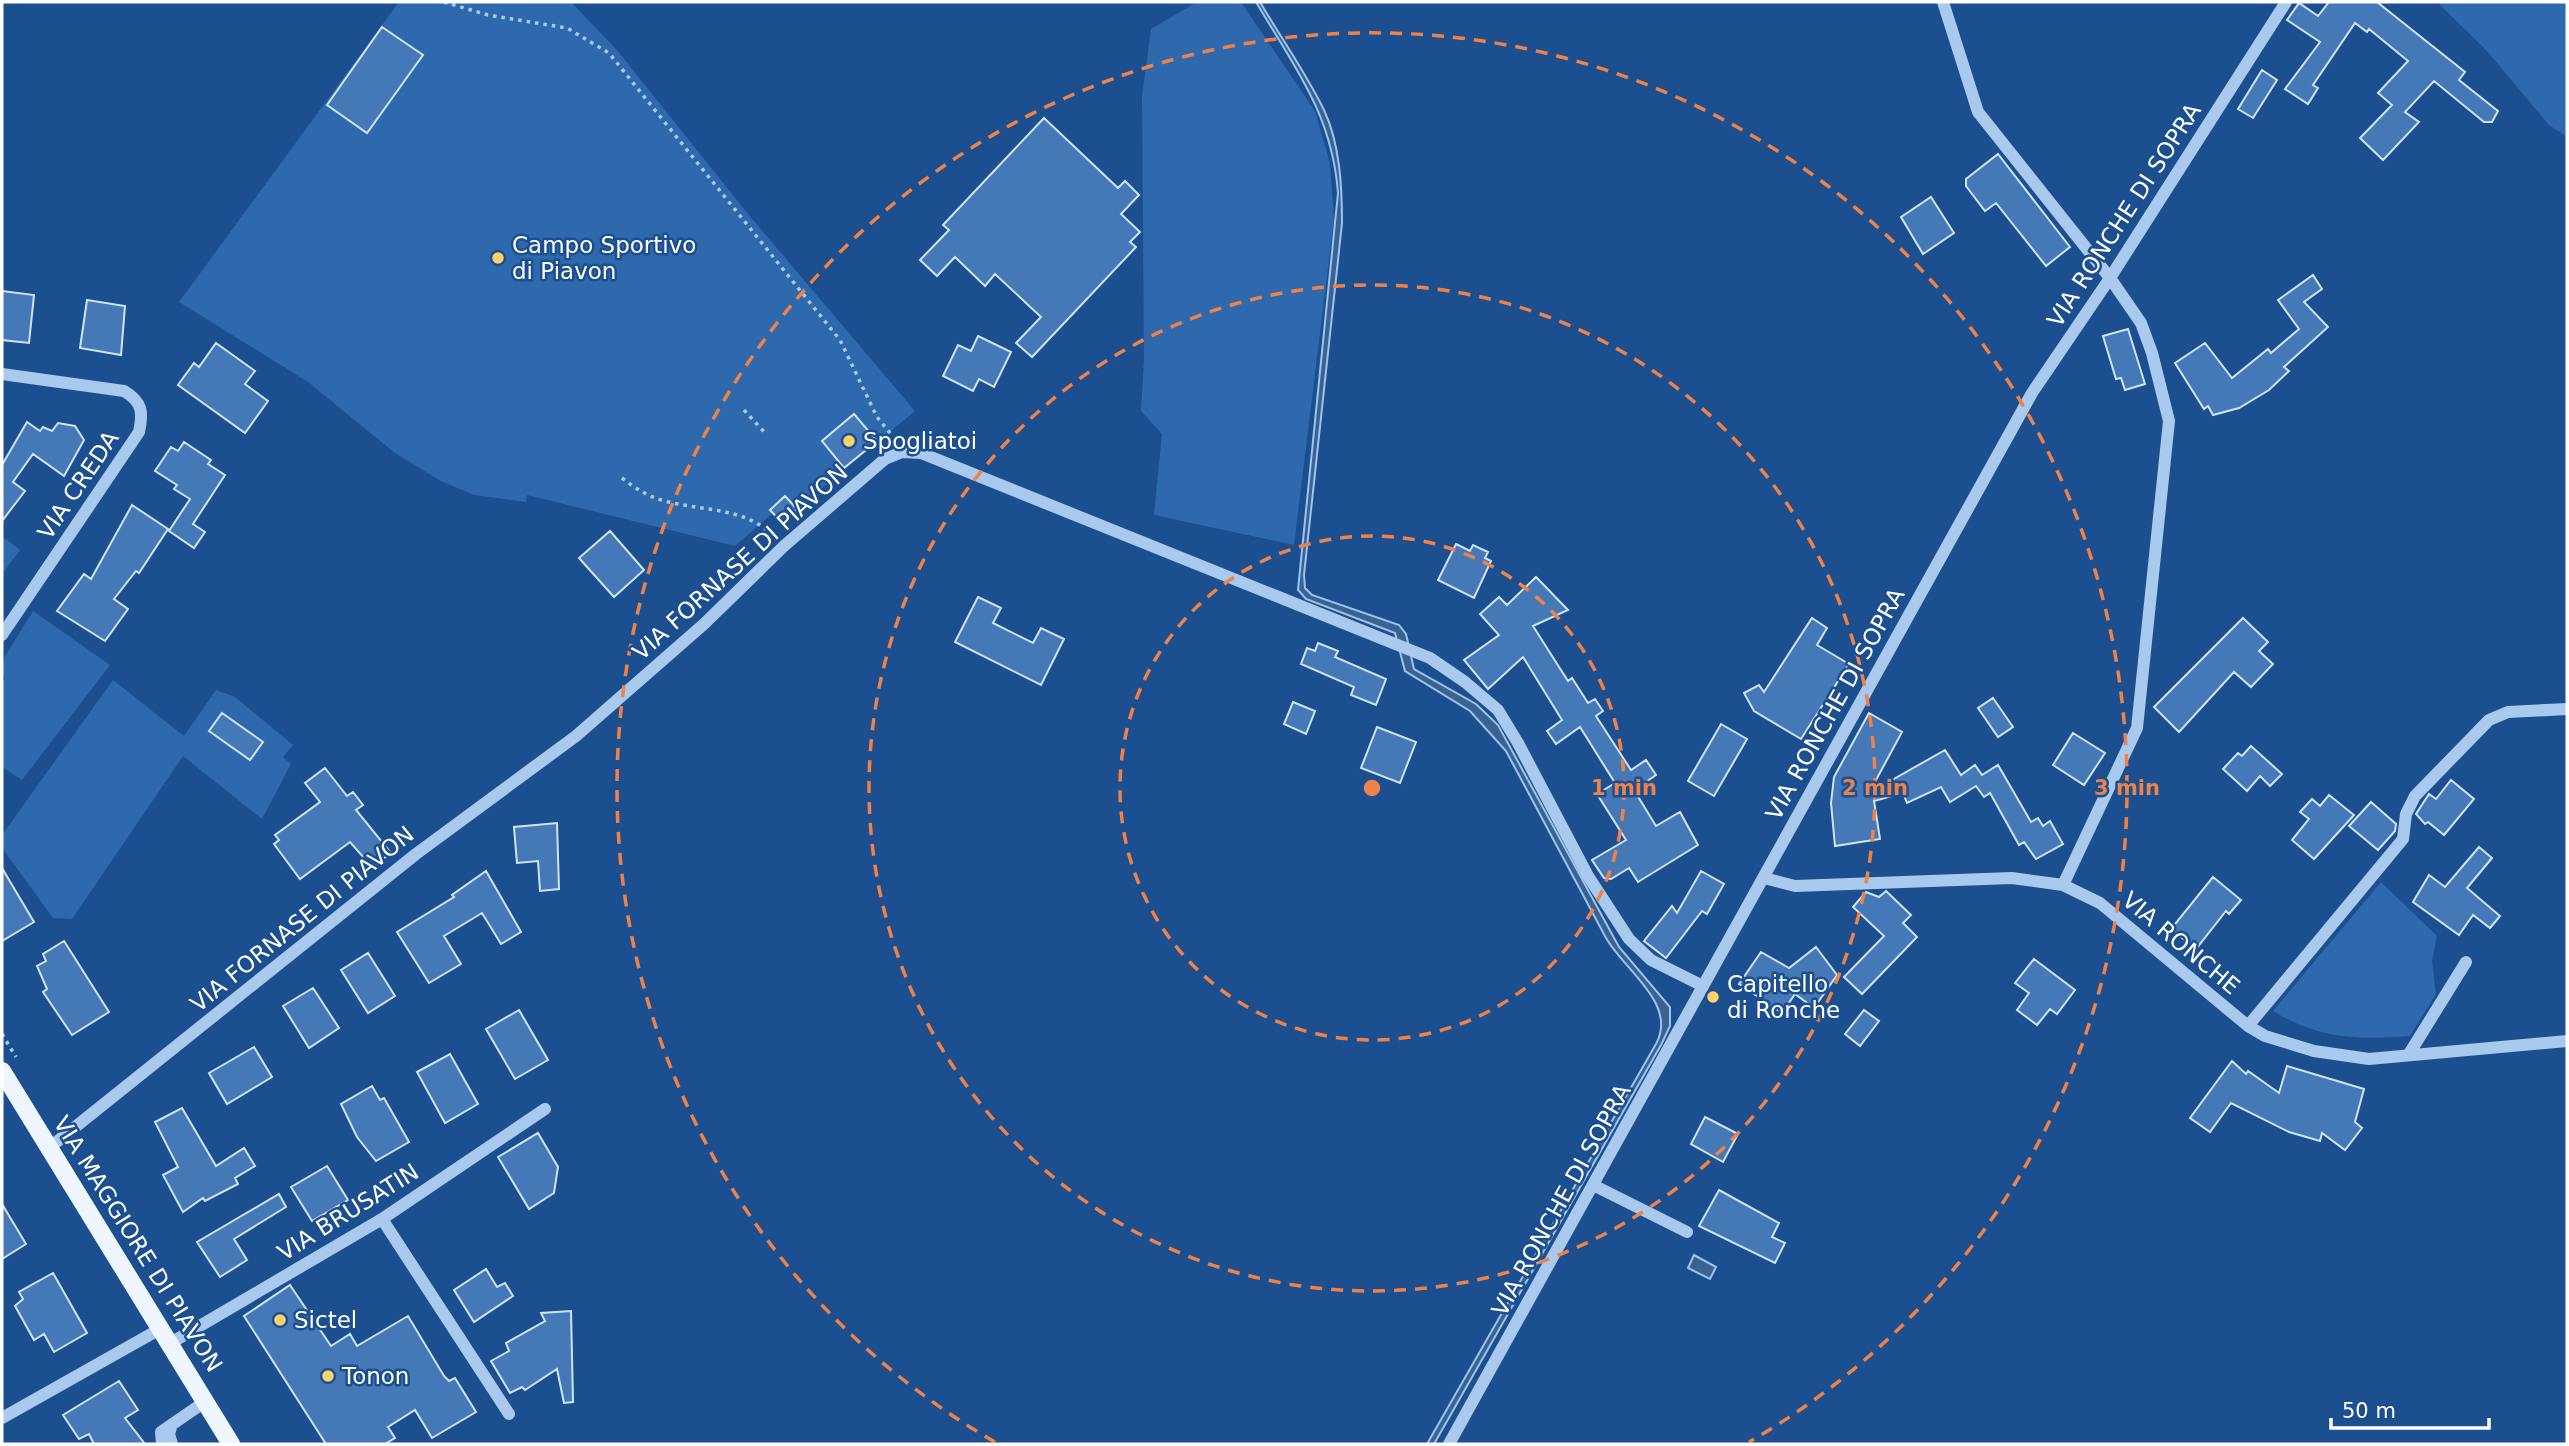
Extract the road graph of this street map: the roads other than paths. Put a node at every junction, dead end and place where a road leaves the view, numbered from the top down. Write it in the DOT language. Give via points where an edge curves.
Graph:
graph roads {
  1 [pos="1943,2"];
  2 [pos="2286,2"];
  3 [pos="2110,278"];
  4 [pos="2,374"];
  5 [pos="2,635"];
  6 [pos="2567,709"];
  7 [pos="1764,878"];
  8 [pos="2063,885"];
  9 [pos="2466,962"];
  10 [pos="1703,986"];
  11 [pos="2248,1026"];
  12 [pos="2567,1041"];
  13 [pos="2409,1054"];
  14 [pos="2,1070"];
  15 [pos="545,1109"];
  16 [pos="49,1148"];
  17 [pos="1593,1185"];
  18 [pos="382,1219"];
  19 [pos="1687,1232"];
  20 [pos="160,1329"];
  21 [pos="169,1344"];
  22 [pos="206,1401"];
  23 [pos="509,1414"];
  24 [pos="2,1418"];
  25 [pos="172,1424"];
  26 [pos="162,1444"];
  27 [pos="172,1444"];
  28 [pos="231,1444"];
  29 [pos="1449,1444"];
  1 -- 3 [label="street" via="1978,112"];
  2 -- 3 [label="street, VIA RONCHE DI SOPRA"];
  3 -- 7 [label="street, VIA RONCHE DI SOPRA" via="2032,393"];
  3 -- 8 [label="street" via="2141,323 2152,353 2169,421 2169,443 2136,733"];
  4 -- 5 [label="street, VIA CREDA" via="124,391 135,397 143,416 139,432"];
  6 -- 11 [label="street" via="2508,712 2489,720 2415,796 2407,808 2403,839"];
  7 -- 8 [label="street, VIA RONCHE" via="1795,886 2012,878"];
  7 -- 10 [label="street, VIA RONCHE DI SOPRA"];
  8 -- 11 [label="street, VIA RONCHE" via="2100,903"];
  9 -- 13 [label="street"];
  10 -- 16 [label="street, VIA FORNASE DI PIAVON" via="1651,960 1629,939 1588,876 1498,710 1430,658 921,453 895,453 784,546 704,624 576,736 415,854"];
  10 -- 17 [label="street, VIA RONCHE DI SOPRA"];
  11 -- 13 [label="street, VIA RONCHE" via="2314,1051 2369,1059"];
  12 -- 13 [label="street, VIA RONCHE"];
  14 -- 16 [label="main road, VIA MAGGIORE DI PIAVON"];
  15 -- 18 [label="street, VIA BRUSATIN"];
  16 -- 20 [label="main road, VIA MAGGIORE DI PIAVON"];
  17 -- 19 [label="street"];
  17 -- 29 [label="street, VIA RONCHE DI SOPRA"];
  18 -- 21 [label="street, VIA BRUSATIN"];
  18 -- 23 [label="street"];
  20 -- 21 [label="main road, VIA MAGGIORE DI PIAVON"];
  20 -- 24 [label="street"];
  21 -- 22 [label="main road, VIA MAGGIORE DI PIAVON"];
  22 -- 25 [label="street"];
  22 -- 28 [label="main road, VIA MAGGIORE DI PIAVON"];
  25 -- 26 [label="street" via="161,1432"];
  25 -- 27 [label="street"];
}
